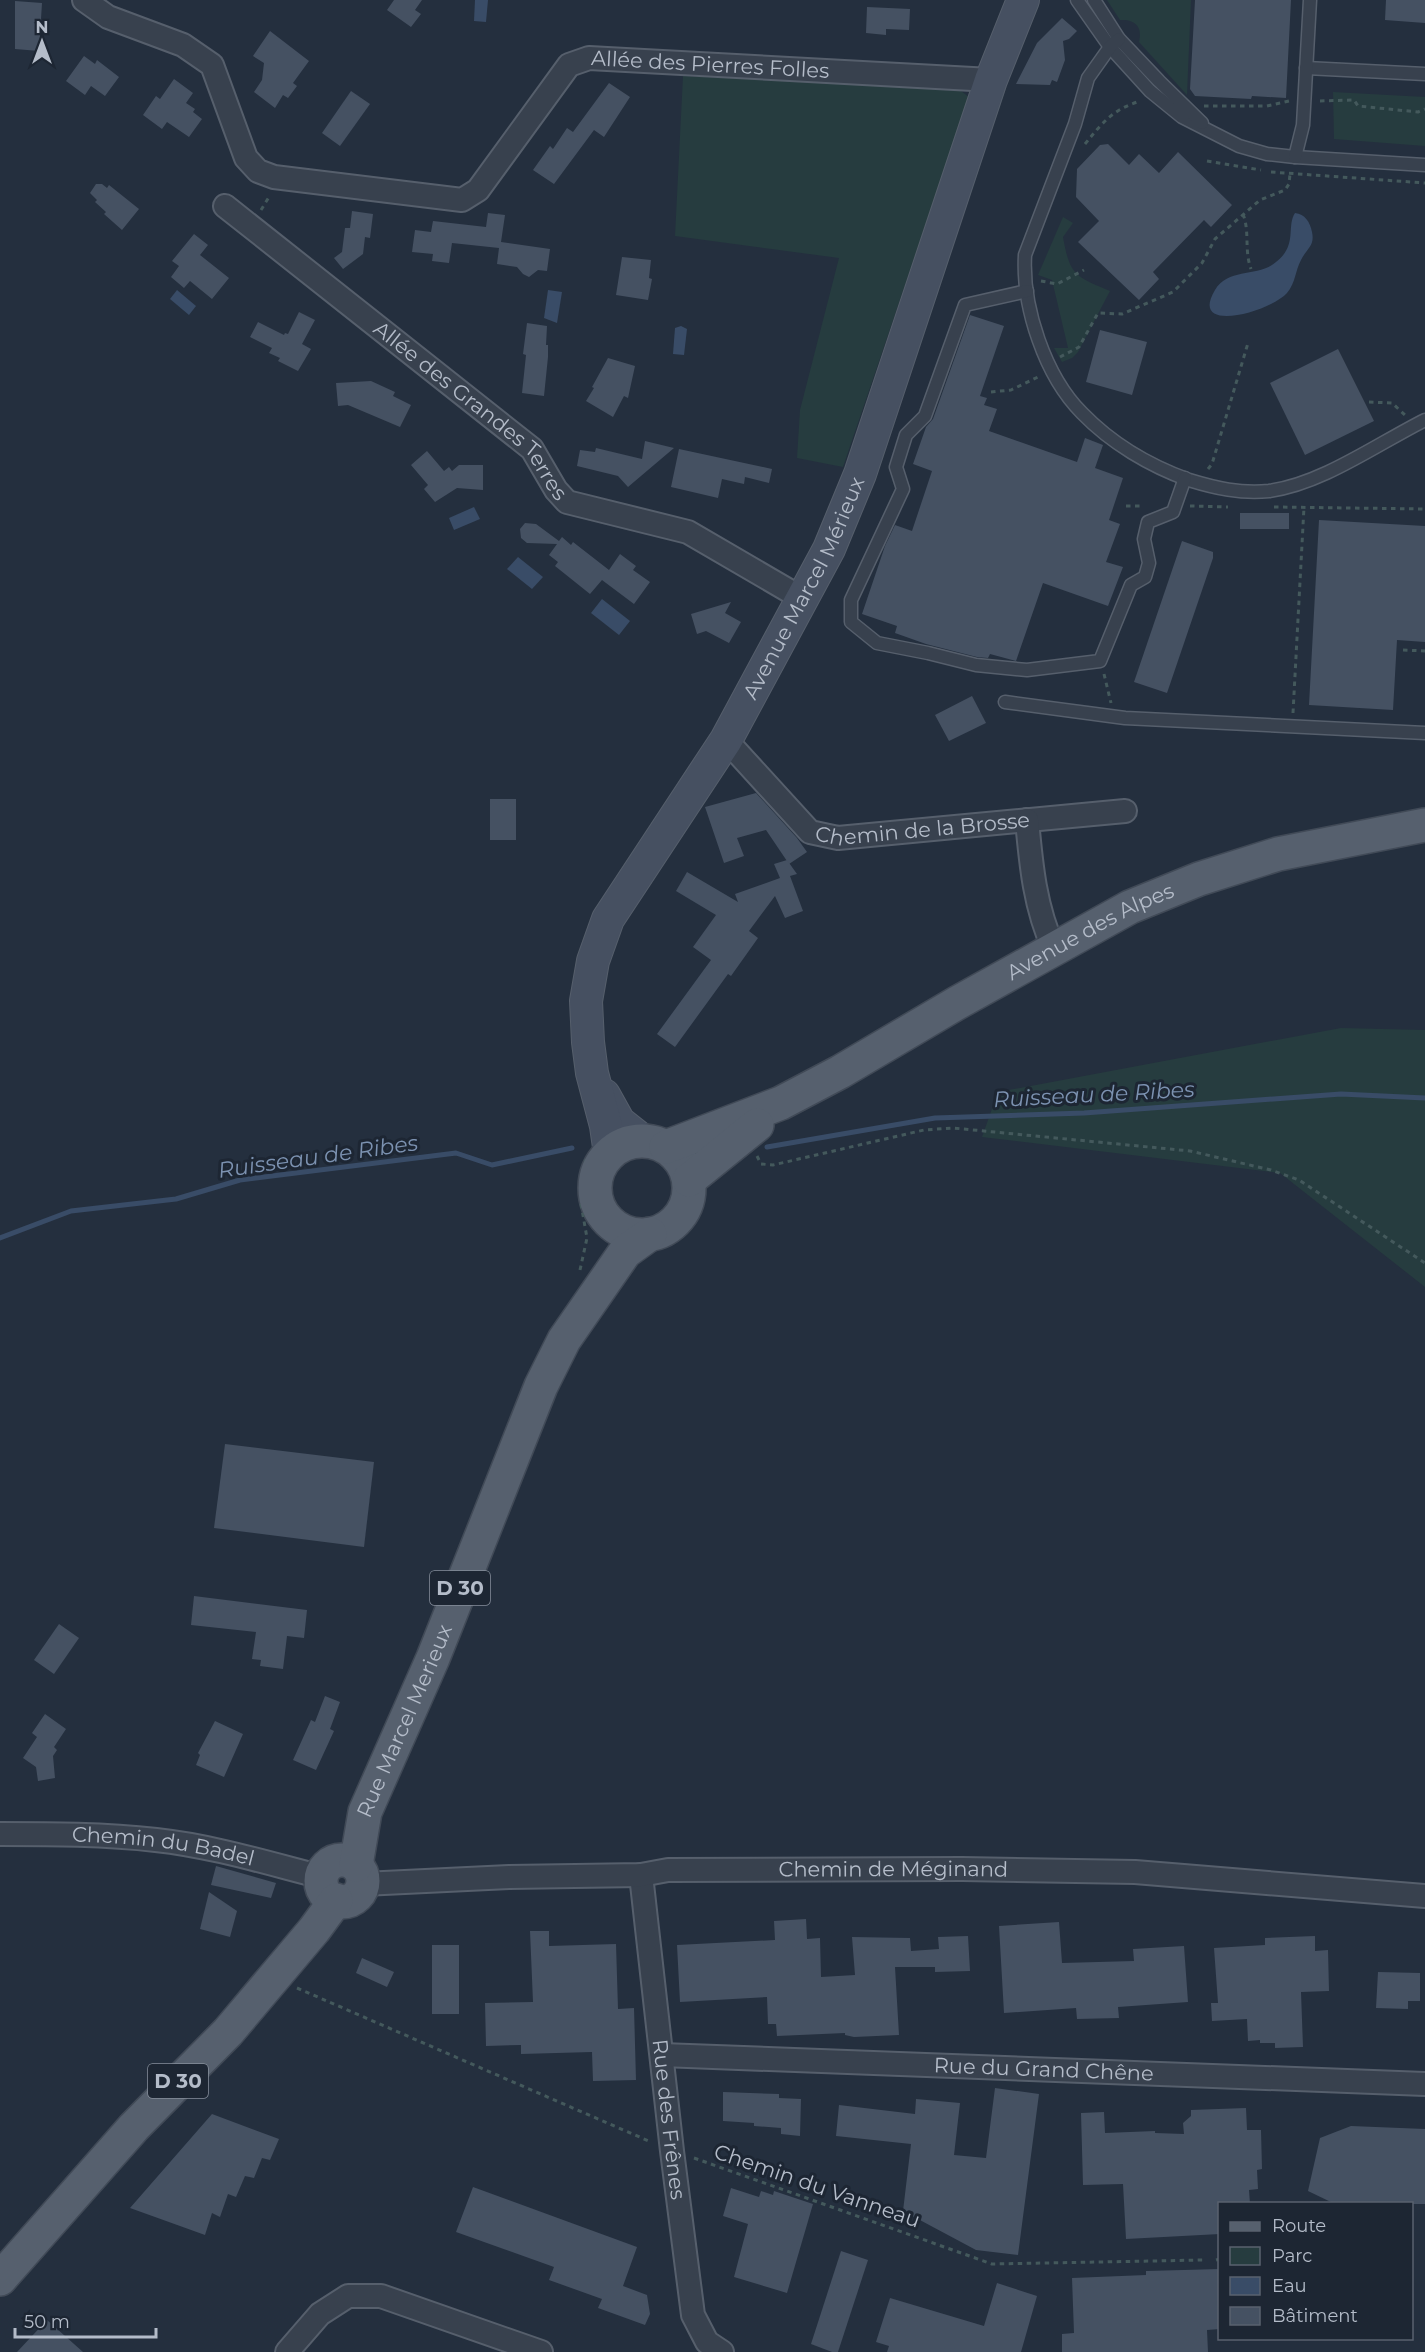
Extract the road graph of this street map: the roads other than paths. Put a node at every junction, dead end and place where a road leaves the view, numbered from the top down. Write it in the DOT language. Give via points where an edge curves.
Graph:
graph roads {
  1 [pos="84,0"];
  2 [pos="1011,0"];
  3 [pos="1023,0"];
  4 [pos="1077,0"];
  5 [pos="1094,0"];
  6 [pos="1310,0"];
  7 [pos="1114,43"];
  8 [pos="1306,68"];
  9 [pos="1425,74"];
  10 [pos="991,80"];
  11 [pos="1214,134"];
  12 [pos="1295,157"];
  13 [pos="1425,165"];
  14 [pos="225,206"];
  15 [pos="1028,291"];
  16 [pos="1420,423"];
  17 [pos="1191,480"];
  18 [pos="802,599"];
  19 [pos="1005,702"];
  20 [pos="1425,733"];
  21 [pos="726,740"];
  22 [pos="1125,811"];
  23 [pos="1027,820"];
  24 [pos="1425,825"];
  25 [pos="1054,949"];
  26 [pos="592,1073"];
  27 [pos="781,1103"];
  28 [pos="654,1144"];
  29 [pos="598,1152"];
  30 [pos="689,1180"];
  31 [pos="606,1217"];
  32 [pos="650,1234"];
  33 [pos="579,1317"];
  34 [pos="0,1834"];
  35 [pos="641,1875"];
  36 [pos="344,1882"];
  37 [pos="1425,1896"];
  38 [pos="662,2055"];
  39 [pos="1425,2084"];
  40 [pos="0,2279"];
  41 [pos="707,2349"];
  42 [pos="287,2352"];
  43 [pos="541,2352"];
  1 -- 10 [label="street, Allée des Pierres Folles" via="108,17 183,45 212,65 246,158 258,171 274,177 462,200 478,190 569,65 589,58"];
  2 -- 10 [label="main road, Avenue Marcel Mérieux"];
  3 -- 10 [label="main road, Avenue Marcel Mérieux"];
  4 -- 7 [label="lane"];
  5 -- 7 [label="lane"];
  6 -- 8 [label="lane"];
  7 -- 11 [label="lane"];
  7 -- 11 [label="lane" via="1156,95 1182,117"];
  7 -- 15 [label="lane" via="1088,78 1025,255"];
  8 -- 9 [label="lane"];
  8 -- 12 [label="lane" via="1303,124"];
  10 -- 18 [label="main road, Avenue Marcel Mérieux" via="860,474 829,549"];
  11 -- 12 [label="lane" via="1267,154"];
  12 -- 13 [label="lane"];
  14 -- 18 [label="street, Allée des Grandes Terres" via="532,449 567,502 688,532"];
  15 -- 17 [label="lane" via="1033,325 1051,367 1081,412 1118,444 1170,473"];
  15 -- 17 [label="lane" via="965,305 925,416 906,435 896,468 903,489 851,600 851,622 877,643 976,666 1027,670 1100,661 1131,585 1145,577 1149,563 1144,539 1148,522 1173,512"];
  16 -- 17 [label="lane" via="1293,487 1221,490"];
  18 -- 21 [label="main road, Avenue Marcel Mérieux"];
  19 -- 20 [label="lane" via="1125,718"];
  21 -- 23 [label="street, Chemin de la Brosse" via="810,832 838,838"];
  21 -- 26 [label="main road, Avenue Marcel Mérieux" via="608,919 593,961 586,1001"];
  22 -- 23 [label="street, Chemin de la Brosse"];
  23 -- 25 [label="street" via="1034,888"];
  24 -- 25 [label="main road, Avenue des Alpes" via="1278,854 1198,879 1130,907"];
  25 -- 27 [label="main road, Avenue des Alpes"];
  26 -- 28 [label="main road, Avenue Marcel Mérieux" via="619,1122"];
  26 -- 29 [label="main road, Avenue Marcel Mérieux" via="606,1126"];
  27 -- 28 [label="main road, Avenue des Alpes"];
  27 -- 30 [label="main road, Avenue des Alpes"];
  28 -- 29 [label="main road" via="630,1142"];
  28 -- 30 [label="main road" via="675,1154"];
  29 -- 31 [label="main road" via="596,1193"];
  30 -- 32 [label="main road" via="686,1205 678,1219"];
  31 -- 32 [label="main road" via="626,1232"];
  31 -- 33 [label="main road, Rue Marcel Merieux / D 30"];
  32 -- 33 [label="main road, Rue Marcel Merieux / D 30" via="625,1252"];
  33 -- 36 [label="main road, Rue Marcel Merieux / D 30" via="541,1386 433,1658 365,1812"];
  34 -- 36 [label="street, Chemin du Badel" via="88,1834 158,1840"];
  35 -- 36 [label="street, Chemin de Méginand"];
  35 -- 37 [label="street, Chemin de Méginand" via="668,1870 1135,1872"];
  35 -- 38 [label="street, Rue des Frênes"];
  36 -- 40 [label="main road, Rue Marcel Merieux / D 30" via="228,2032 134,2127"];
  38 -- 39 [label="street, Rue du Grand Chêne"];
  38 -- 41 [label="street, Rue des Frênes" via="693,2315"];
  42 -- 43 [label="street" via="320,2314 348,2296 381,2296"];
}
